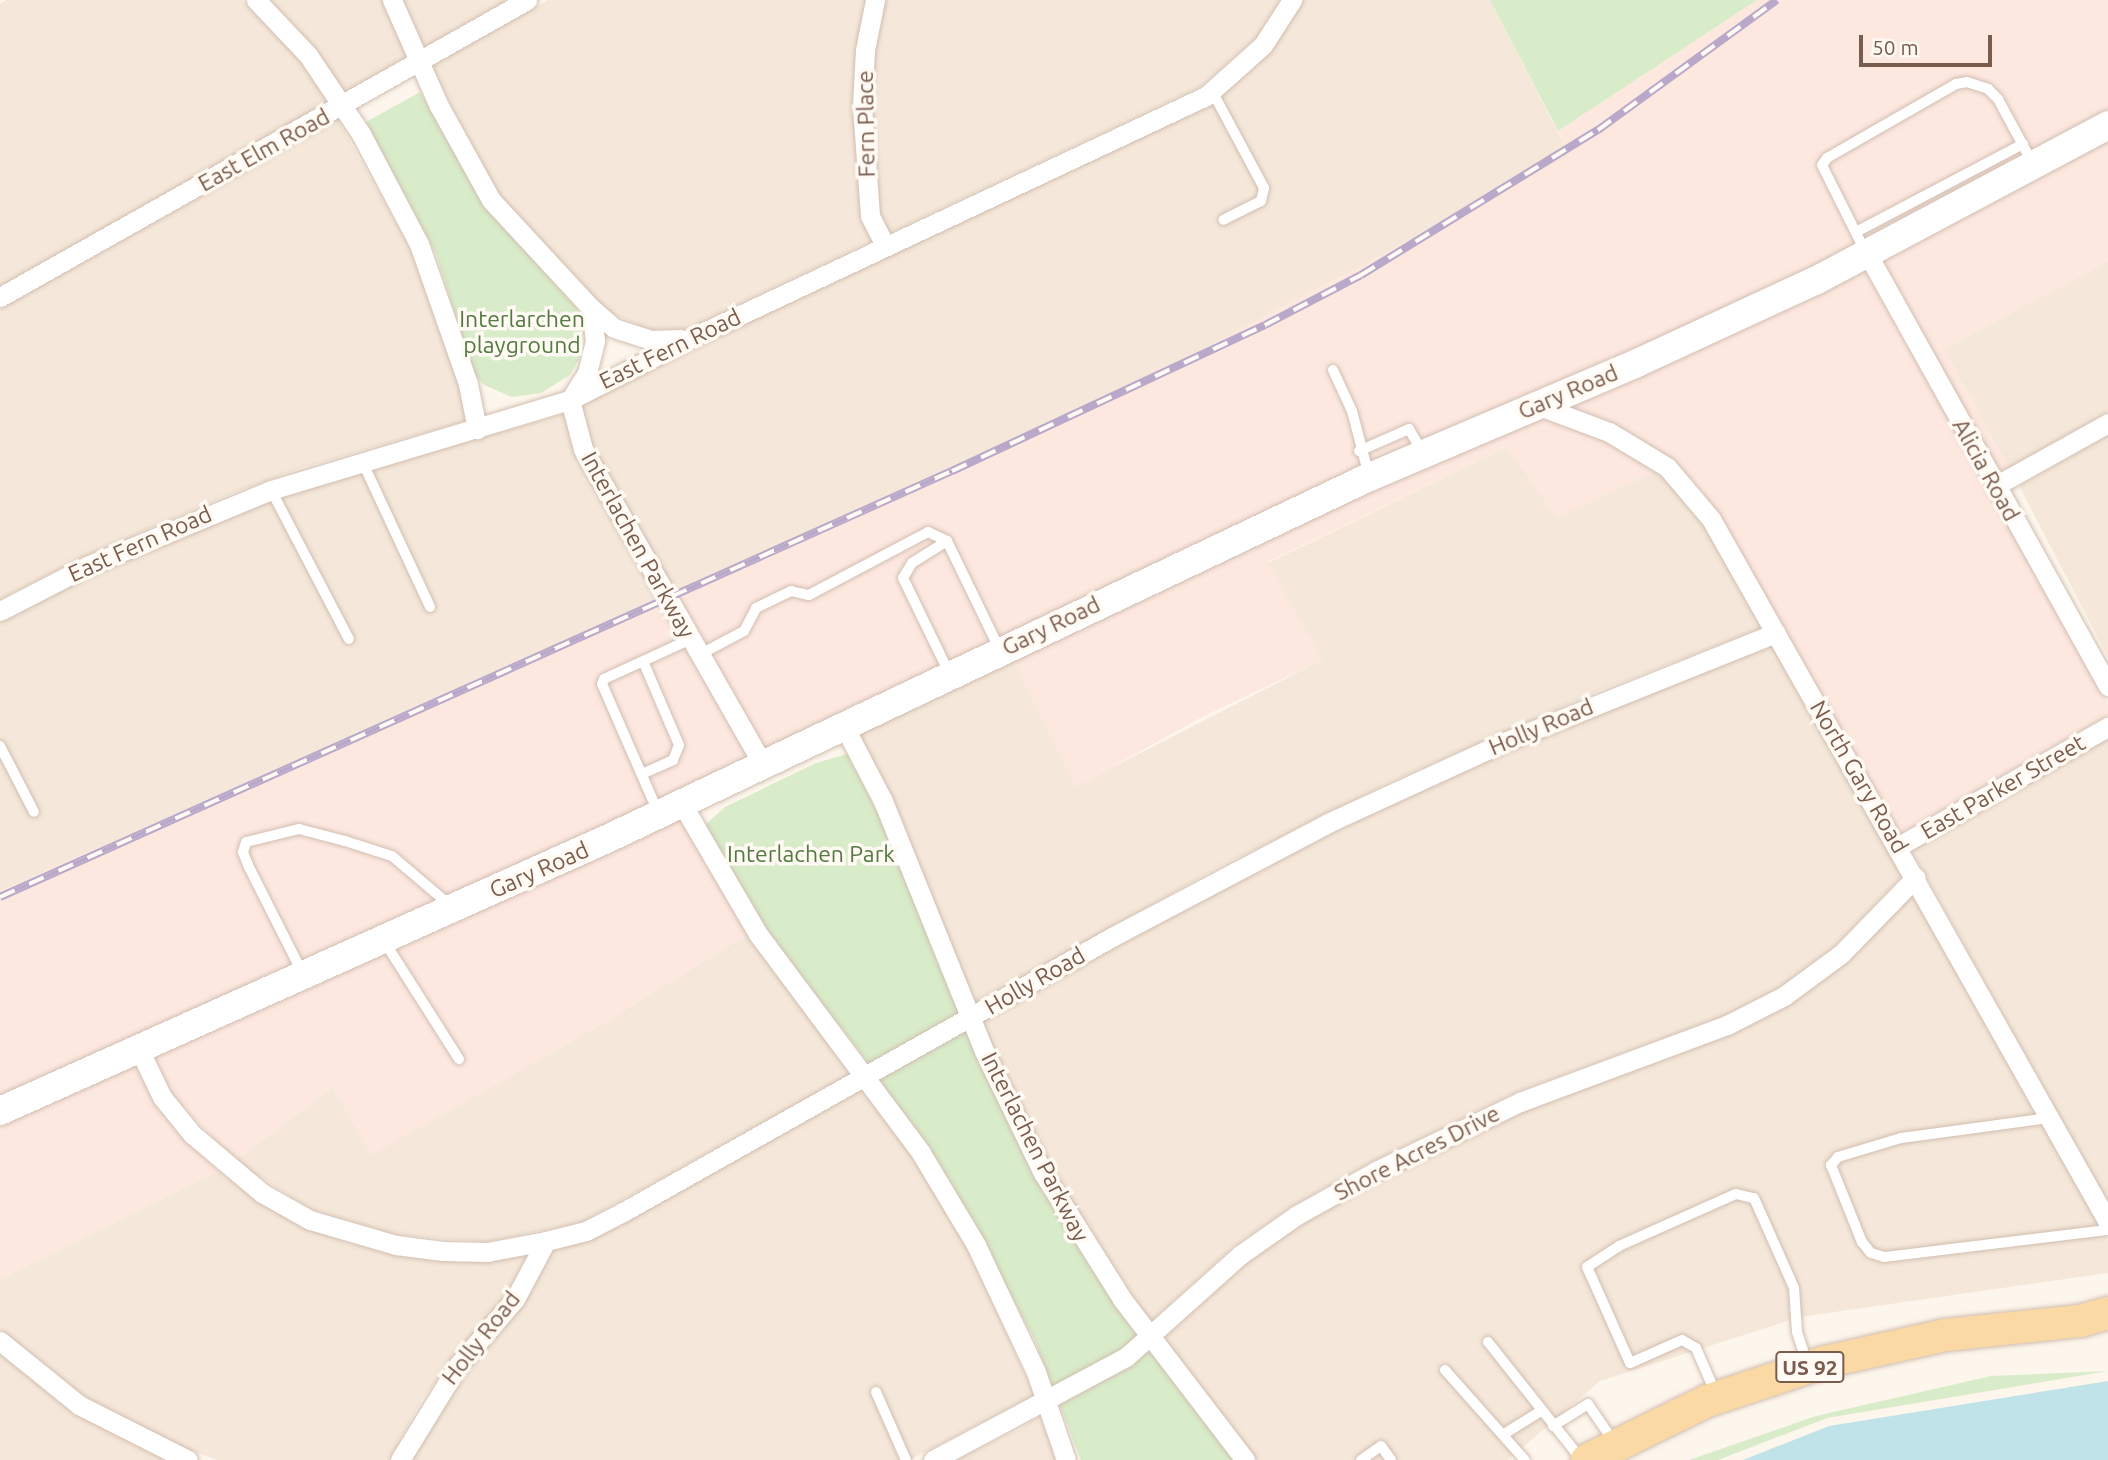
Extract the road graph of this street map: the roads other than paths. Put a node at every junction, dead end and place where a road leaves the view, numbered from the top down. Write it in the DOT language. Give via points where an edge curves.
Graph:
graph roads {
  1 [pos="256,0"];
  2 [pos="392,0"];
  3 [pos="527,0"];
  4 [pos="876,0"];
  5 [pos="1292,0"];
  6 [pos="419,62"];
  7 [pos="1212,91"];
  8 [pos="340,107"];
  9 [pos="2104,126"];
  10 [pos="2028,154"];
  11 [pos="1223,220"];
  12 [pos="1861,243"];
  13 [pos="885,246"];
  14 [pos="0,297"];
  15 [pos="591,308"];
  16 [pos="689,338"];
  17 [pos="1333,370"];
  18 [pos="570,400"];
  19 [pos="1537,405"];
  20 [pos="2108,423"];
  21 [pos="477,429"];
  22 [pos="1359,451"];
  23 [pos="1423,454"];
  24 [pos="362,461"];
  25 [pos="1369,477"];
  26 [pos="1995,486"];
  27 [pos="271,490"];
  28 [pos="947,541"];
  29 [pos="430,607"];
  30 [pos="0,611"];
  31 [pos="1776,633"];
  32 [pos="349,639"];
  33 [pos="695,647"];
  34 [pos="1001,650"];
  35 [pos="643,661"];
  36 [pos="950,675"];
  37 [pos="2108,685"];
  38 [pos="844,726"];
  39 [pos="2108,727"];
  40 [pos="0,746"];
  41 [pos="762,765"];
  42 [pos="642,774"];
  43 [pos="671,809"];
  44 [pos="34,812"];
  45 [pos="1899,846"];
  46 [pos="1916,877"];
  47 [pos="454,909"];
  48 [pos="384,940"];
  49 [pos="304,976"];
  50 [pos="971,1017"];
  51 [pos="139,1049"];
  52 [pos="459,1059"];
  53 [pos="866,1076"];
  54 [pos="0,1111"];
  55 [pos="2049,1118"];
  56 [pos="2108,1222"];
  57 [pos="2108,1230"];
  58 [pos="546,1241"];
  59 [pos="2102,1321"];
  60 [pos="1150,1337"];
  61 [pos="0,1341"];
  62 [pos="1488,1342"];
  63 [pos="1808,1367"];
  64 [pos="1445,1370"];
  65 [pos="876,1392"];
  66 [pos="1717,1398"];
  67 [pos="1045,1400"];
  68 [pos="1541,1411"];
  69 [pos="1553,1426"];
  70 [pos="1504,1434"];
  71 [pos="1616,1445"];
  72 [pos="188,1460"];
  73 [pos="400,1460"];
  74 [pos="906,1460"];
  75 [pos="933,1460"];
  76 [pos="1066,1460"];
  77 [pos="1245,1460"];
  78 [pos="1361,1460"];
  79 [pos="1391,1460"];
  80 [pos="1525,1460"];
  81 [pos="1582,1460"];
  82 [pos="1587,1460"];
  1 -- 8 [label="street" via="308,55"];
  2 -- 6 [label="street"];
  3 -- 6 [label="street, East Elm Road"];
  4 -- 13 [label="street, Fern Place" via="865,50 862,106 870,216"];
  5 -- 7 [label="street, East Fern Road" via="1263,45"];
  6 -- 8 [label="street, East Elm Road"];
  6 -- 15 [label="street" via="491,200"];
  7 -- 11 [label="lane" via="1264,188 1261,201"];
  7 -- 13 [label="street, East Fern Road" via="1174,113"];
  8 -- 14 [label="street, East Elm Road"];
  8 -- 21 [label="street" via="361,134 419,244 468,384"];
  9 -- 10 [label="main road, Gary Road"];
  10 -- 12 [label="main road, Gary Road"];
  10 -- 12 [label="lane" via="1988,89 1967,82 1956,84 1827,158 1823,172"];
  12 -- 19 [label="main road, Gary Road" via="1635,364"];
  12 -- 26 [label="street, Alicia Road"];
  13 -- 16 [label="street, East Fern Road"];
  15 -- 16 [label="street" via="614,328 651,340"];
  15 -- 18 [label="street" via="596,341 587,373"];
  16 -- 18 [label="street, East Fern Road"];
  17 -- 22 [label="lane" via="1355,419"];
  18 -- 21 [label="street, East Fern Road"];
  18 -- 33 [label="street, Interlachen Parkway" via="583,449"];
  19 -- 23 [label="main road, Gary Road"];
  19 -- 31 [label="street, North Gary Road" via="1609,432 1667,467 1711,519"];
  20 -- 26 [label="street"];
  21 -- 24 [label="street, East Fern Road"];
  22 -- 23 [label="lane" via="1409,429"];
  22 -- 25 [label="lane"];
  23 -- 25 [label="main road, Gary Road"];
  24 -- 27 [label="street, East Fern Road"];
  24 -- 29 [label="lane"];
  25 -- 34 [label="main road, Gary Road"];
  26 -- 37 [label="street, Alicia Road"];
  27 -- 30 [label="street, East Fern Road" via="87,566"];
  27 -- 32 [label="lane"];
  28 -- 33 [label="lane" via="929,532 809,595 791,591 756,608 744,631"];
  28 -- 34 [label="lane"];
  28 -- 36 [label="lane" via="912,563 903,578"];
  31 -- 45 [label="street, North Gary Road"];
  31 -- 50 [label="street, Holly Road" via="1602,701 1397,790 1222,877"];
  33 -- 35 [label="lane"];
  33 -- 41 [label="street, Interlachen Parkway"];
  34 -- 36 [label="main road, Gary Road"];
  35 -- 42 [label="lane" via="679,744 673,760"];
  35 -- 42 [label="lane" via="602,684"];
  36 -- 38 [label="main road, Gary Road"];
  38 -- 41 [label="main road, Gary Road"];
  38 -- 50 [label="street, Interlachen Parkway" via="888,812"];
  39 -- 45 [label="street, East Parker Street"];
  40 -- 44 [label="lane"];
  41 -- 43 [label="main road, Gary Road"];
  42 -- 43 [label="lane"];
  43 -- 47 [label="main road, Gary Road"];
  43 -- 53 [label="street"];
  45 -- 46 [label="street, North Gary Road"];
  46 -- 55 [label="street, North Gary Road"];
  46 -- 60 [label="street, Shore Acres Drive" via="1841,954 1784,996 1727,1025 1520,1102 1376,1171 1297,1214 1240,1255"];
  47 -- 48 [label="main road, Gary Road"];
  47 -- 49 [label="lane" via="392,856 299,829 246,842 243,852 248,864"];
  48 -- 49 [label="main road, Gary Road"];
  48 -- 52 [label="lane"];
  49 -- 51 [label="main road, Gary Road"];
  50 -- 53 [label="street, Holly Road"];
  50 -- 60 [label="street, Interlachen Parkway" via="1043,1173 1080,1237"];
  51 -- 54 [label="main road, Gary Road"];
  51 -- 58 [label="street" via="162,1097 192,1134 262,1193 310,1220 396,1245 443,1251 487,1252"];
  53 -- 58 [label="street, Holly Road" via="586,1231"];
  53 -- 67 [label="street" via="921,1153 976,1245"];
  55 -- 56 [label="street, North Gary Road"];
  55 -- 57 [label="lane" via="1901,1138 1838,1157 1831,1165 1862,1242 1871,1253 1884,1257"];
  58 -- 73 [label="street, Holly Road" via="515,1299 459,1364"];
  59 -- 63 [label="main road, US 92" via="1947,1335"];
  60 -- 67 [label="street, Shore Acres Drive" via="1126,1357"];
  60 -- 77 [label="street, Interlachen Parkway"];
  61 -- 72 [label="street" via="79,1405"];
  62 -- 68 [label="lane"];
  63 -- 66 [label="main road, US 92"];
  63 -- 66 [label="lane" via="1797,1332 1794,1288 1754,1198 1736,1194 1619,1246 1587,1267 1630,1363 1682,1340 1696,1348"];
  64 -- 70 [label="lane" via="1479,1413"];
  65 -- 74 [label="lane"];
  66 -- 71 [label="main road, US 92"];
  67 -- 75 [label="street, Shore Acres Drive"];
  67 -- 76 [label="street"];
  68 -- 69 [label="lane"];
  68 -- 70 [label="lane"];
  69 -- 71 [label="lane" via="1588,1404"];
  69 -- 81 [label="lane"];
  70 -- 80 [label="lane"];
  71 -- 82 [label="main road, US 92"];
  78 -- 79 [label="lane" via="1381,1446"];
}
